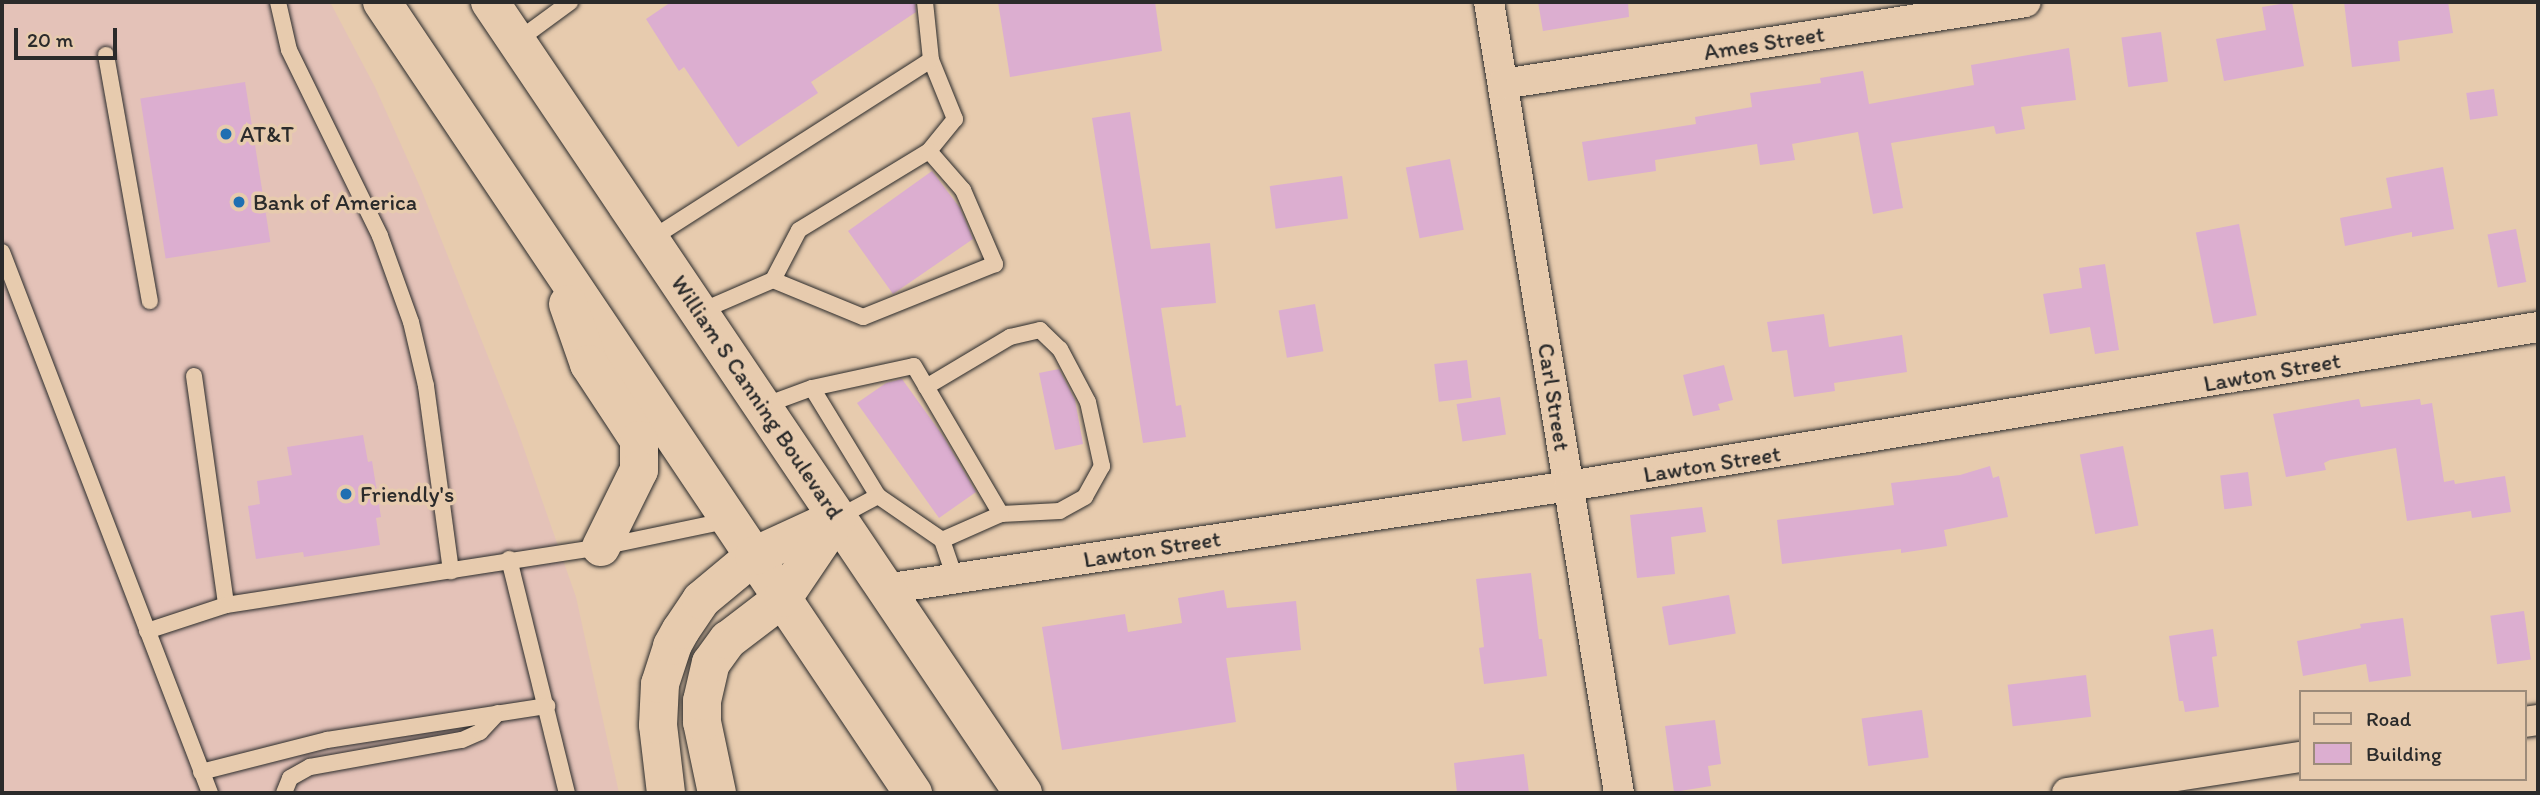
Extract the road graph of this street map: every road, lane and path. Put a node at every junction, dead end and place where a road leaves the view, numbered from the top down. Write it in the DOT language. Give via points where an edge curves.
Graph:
graph roads {
  1 [pos="278,2"];
  2 [pos="382,2"];
  3 [pos="490,2"];
  4 [pos="570,2"];
  5 [pos="925,2"];
  6 [pos="1489,2"];
  7 [pos="2026,2"];
  8 [pos="517,41"];
  9 [pos="106,55"];
  10 [pos="931,60"];
  11 [pos="1503,84"];
  12 [pos="929,150"];
  13 [pos="651,239"];
  14 [pos="2,252"];
  15 [pos="550,253"];
  16 [pos="773,280"];
  17 [pos="150,301"];
  18 [pos="699,312"];
  19 [pos="2538,327"];
  20 [pos="194,376"];
  21 [pos="926,387"];
  22 [pos="812,388"];
  23 [pos="762,406"];
  24 [pos="1569,486"];
  25 [pos="878,496"];
  26 [pos="1001,514"];
  27 [pos="837,518"];
  28 [pos="730,520"];
  29 [pos="942,540"];
  30 [pos="601,547"];
  31 [pos="754,556"];
  32 [pos="509,559"];
  33 [pos="451,571"];
  34 [pos="956,578"];
  35 [pos="885,589"];
  36 [pos="783,598"];
  37 [pos="226,605"];
  38 [pos="147,631"];
  39 [pos="547,706"];
  40 [pos="498,713"];
  41 [pos="2298,757"];
  42 [pos="201,772"];
  43 [pos="210,793"];
  44 [pos="284,793"];
  45 [pos="567,793"];
  46 [pos="666,793"];
  47 [pos="717,793"];
  48 [pos="913,793"];
  49 [pos="1023,793"];
  50 [pos="1619,793"];
  51 [pos="2067,793"];
  1 -- 33 [label="lane" via="289,50 380,236 411,322 426,386"];
  2 -- 15 [label="main road"];
  3 -- 8 [label="main road, William S Canning Boulevard"];
  4 -- 8 [label="lane"];
  5 -- 10 [label="lane"];
  6 -- 11 [label="street, Carl Street"];
  7 -- 11 [label="street, Ames Street"];
  8 -- 13 [label="main road, William S Canning Boulevard"];
  9 -- 17 [label="lane"];
  10 -- 12 [label="lane" via="955,119"];
  10 -- 13 [label="lane"];
  11 -- 24 [label="street, Carl Street"];
  12 -- 16 [label="lane" via="799,230"];
  12 -- 16 [label="lane" via="963,190 995,264 863,317"];
  13 -- 18 [label="main road, William S Canning Boulevard"];
  14 -- 38 [label="lane"];
  15 -- 28 [label="main road"];
  15 -- 30 [label="main road" via="589,364 639,440 639,470"];
  16 -- 18 [label="lane"];
  18 -- 23 [label="main road, William S Canning Boulevard"];
  19 -- 24 [label="street, Lawton Street"];
  20 -- 37 [label="lane"];
  21 -- 22 [label="lane" via="914,366"];
  21 -- 26 [label="lane"];
  21 -- 26 [label="lane" via="1010,337 1040,330 1060,349 1088,402 1102,466 1085,497 1060,512"];
  22 -- 23 [label="lane"];
  22 -- 25 [label="lane"];
  23 -- 27 [label="main road, William S Canning Boulevard"];
  24 -- 34 [label="street, Lawton Street"];
  24 -- 50 [label="street, Carl Street"];
  25 -- 27 [label="lane"];
  25 -- 29 [label="lane"];
  26 -- 29 [label="lane"];
  27 -- 31 [label="main road"];
  27 -- 35 [label="main road, William S Canning Boulevard"];
  27 -- 36 [label="main road"];
  28 -- 30 [label="lane"];
  28 -- 31 [label="main road"];
  29 -- 34 [label="lane"];
  30 -- 32 [label="lane"];
  31 -- 36 [label="main road"];
  31 -- 46 [label="main road" via="701,600 672,646 660,684 658,725"];
  32 -- 33 [label="lane"];
  32 -- 39 [label="lane"];
  33 -- 37 [label="lane"];
  34 -- 35 [label="street, Lawton Street"];
  35 -- 49 [label="main road, William S Canning Boulevard"];
  36 -- 47 [label="main road" via="729,640 707,674 702,722"];
  36 -- 48 [label="main road"];
  37 -- 38 [label="lane"];
  38 -- 42 [label="lane"];
  39 -- 40 [label="lane"];
  39 -- 45 [label="lane"];
  40 -- 42 [label="lane" via="327,740"];
  40 -- 44 [label="lane" via="480,732 462,740 310,767 290,778"];
  41 -- 51 [label="street"];
  42 -- 43 [label="lane"];
}
